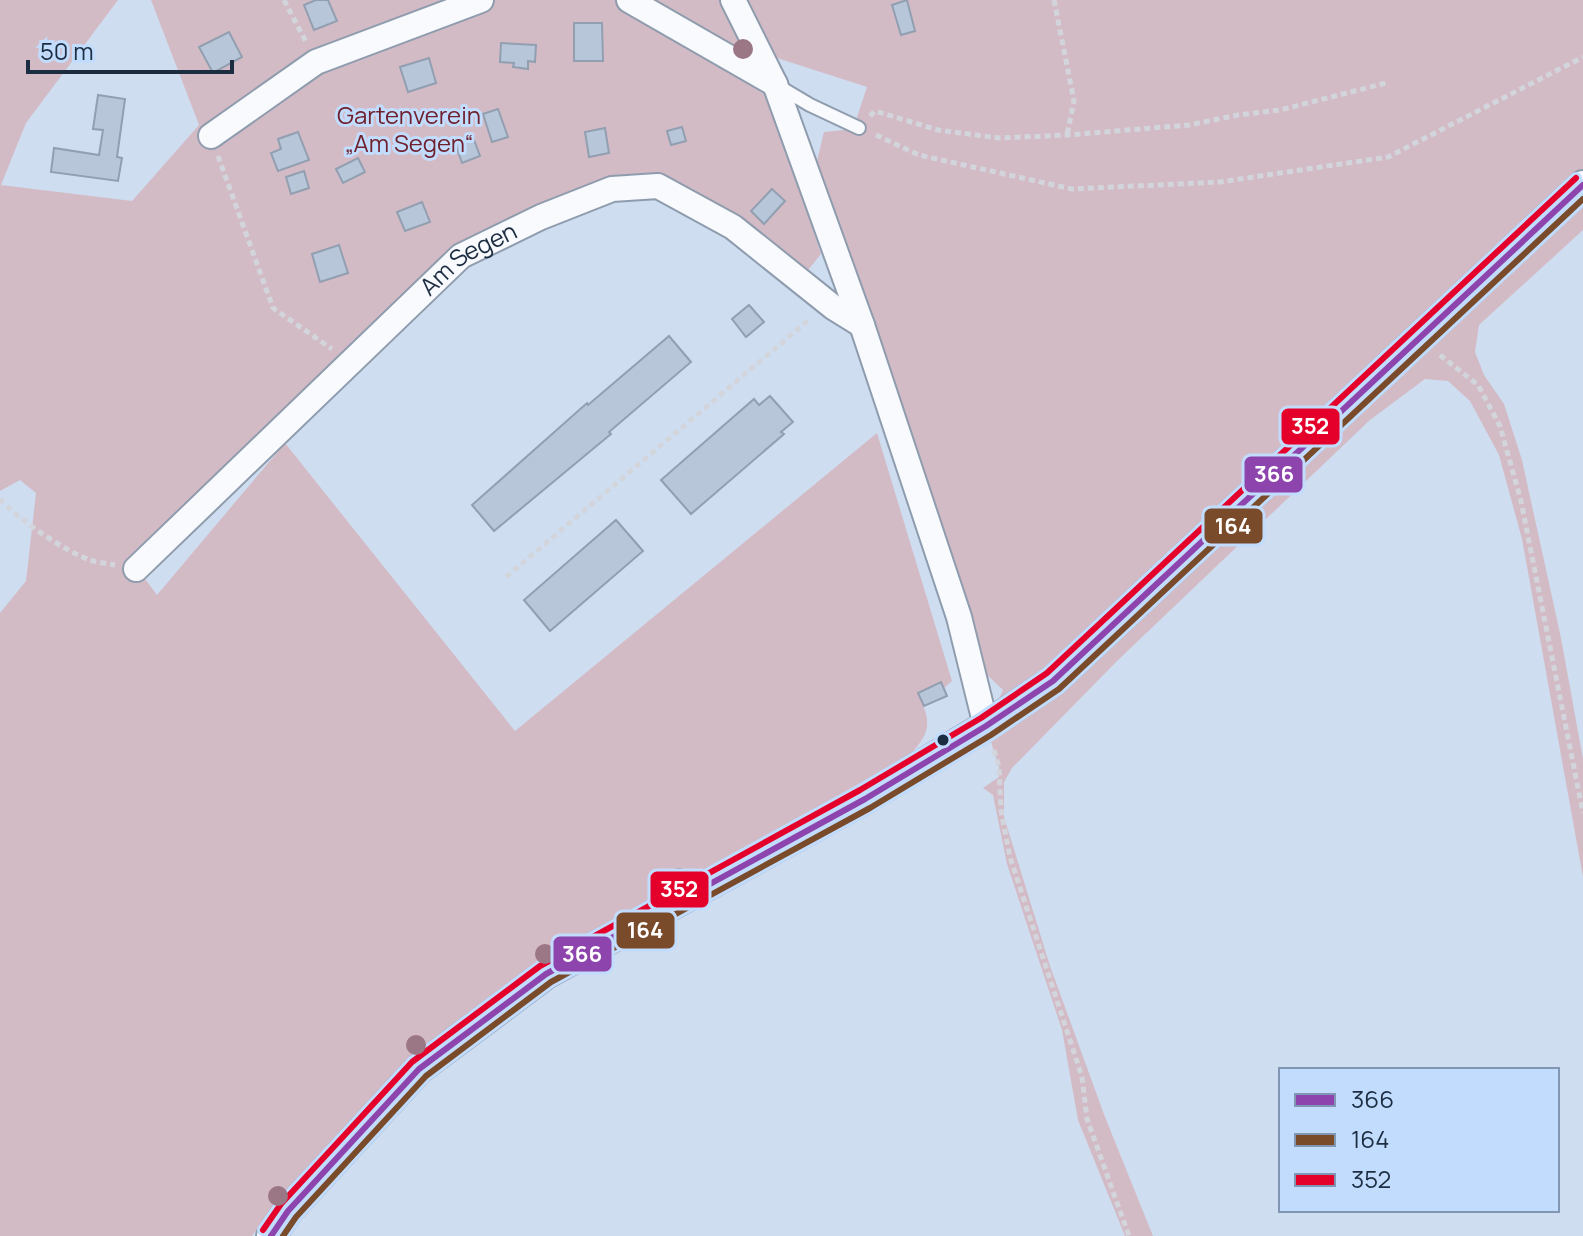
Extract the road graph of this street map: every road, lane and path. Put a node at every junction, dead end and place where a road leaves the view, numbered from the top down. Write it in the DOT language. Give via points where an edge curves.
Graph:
graph roads {
  1 [pos="284,0"];
  2 [pos="481,0"];
  3 [pos="629,0"];
  4 [pos="733,0"];
  5 [pos="1054,0"];
  6 [pos="1583,57"];
  7 [pos="316,62"];
  8 [pos="1386,83"];
  9 [pos="775,84"];
  10 [pos="859,128"];
  11 [pos="1067,135"];
  12 [pos="211,136"];
  13 [pos="1583,185"];
  14 [pos="833,307"];
  15 [pos="862,325"];
  16 [pos="1419,338"];
  17 [pos="350,362"];
  18 [pos="0,499"];
  19 [pos="136,569"];
  20 [pos="506,577"];
  21 [pos="986,726"];
  22 [pos="1583,813"];
  23 [pos="271,1236"];
  24 [pos="1129,1236"];
  1 -- 7 [label="path"];
  2 -- 7 [label="street"];
  3 -- 9 [label="street"];
  4 -- 9 [label="street"];
  5 -- 11 [label="path" via="1074,101"];
  6 -- 10 [label="path" via="1388,157 1220,182 1072,189 919,155"];
  7 -- 12 [label="street"];
  8 -- 11 [label="path" via="1280,110 1189,125"];
  9 -- 10 [label="lane"];
  9 -- 15 [label="street"];
  10 -- 11 [label="path" via="875,111 938,130 999,138"];
  12 -- 17 [label="path" via="273,308"];
  13 -- 16 [label="street"];
  14 -- 15 [label="street, Am Segen"];
  14 -- 17 [label="street, Am Segen" via="733,227 658,186 612,189 461,256"];
  14 -- 20 [label="path" via="807,319"];
  15 -- 21 [label="street" via="959,617"];
  16 -- 21 [label="street" via="1053,681"];
  16 -- 22 [label="path" via="1478,385 1500,426 1521,501"];
  17 -- 19 [label="street, Am Segen"];
  18 -- 19 [label="path" via="25,522 89,560"];
  21 -- 23 [label="street" via="865,799 546,974 419,1069"];
  21 -- 24 [label="path" via="999,767 1010,857 1082,1077 1087,1119"];
}
